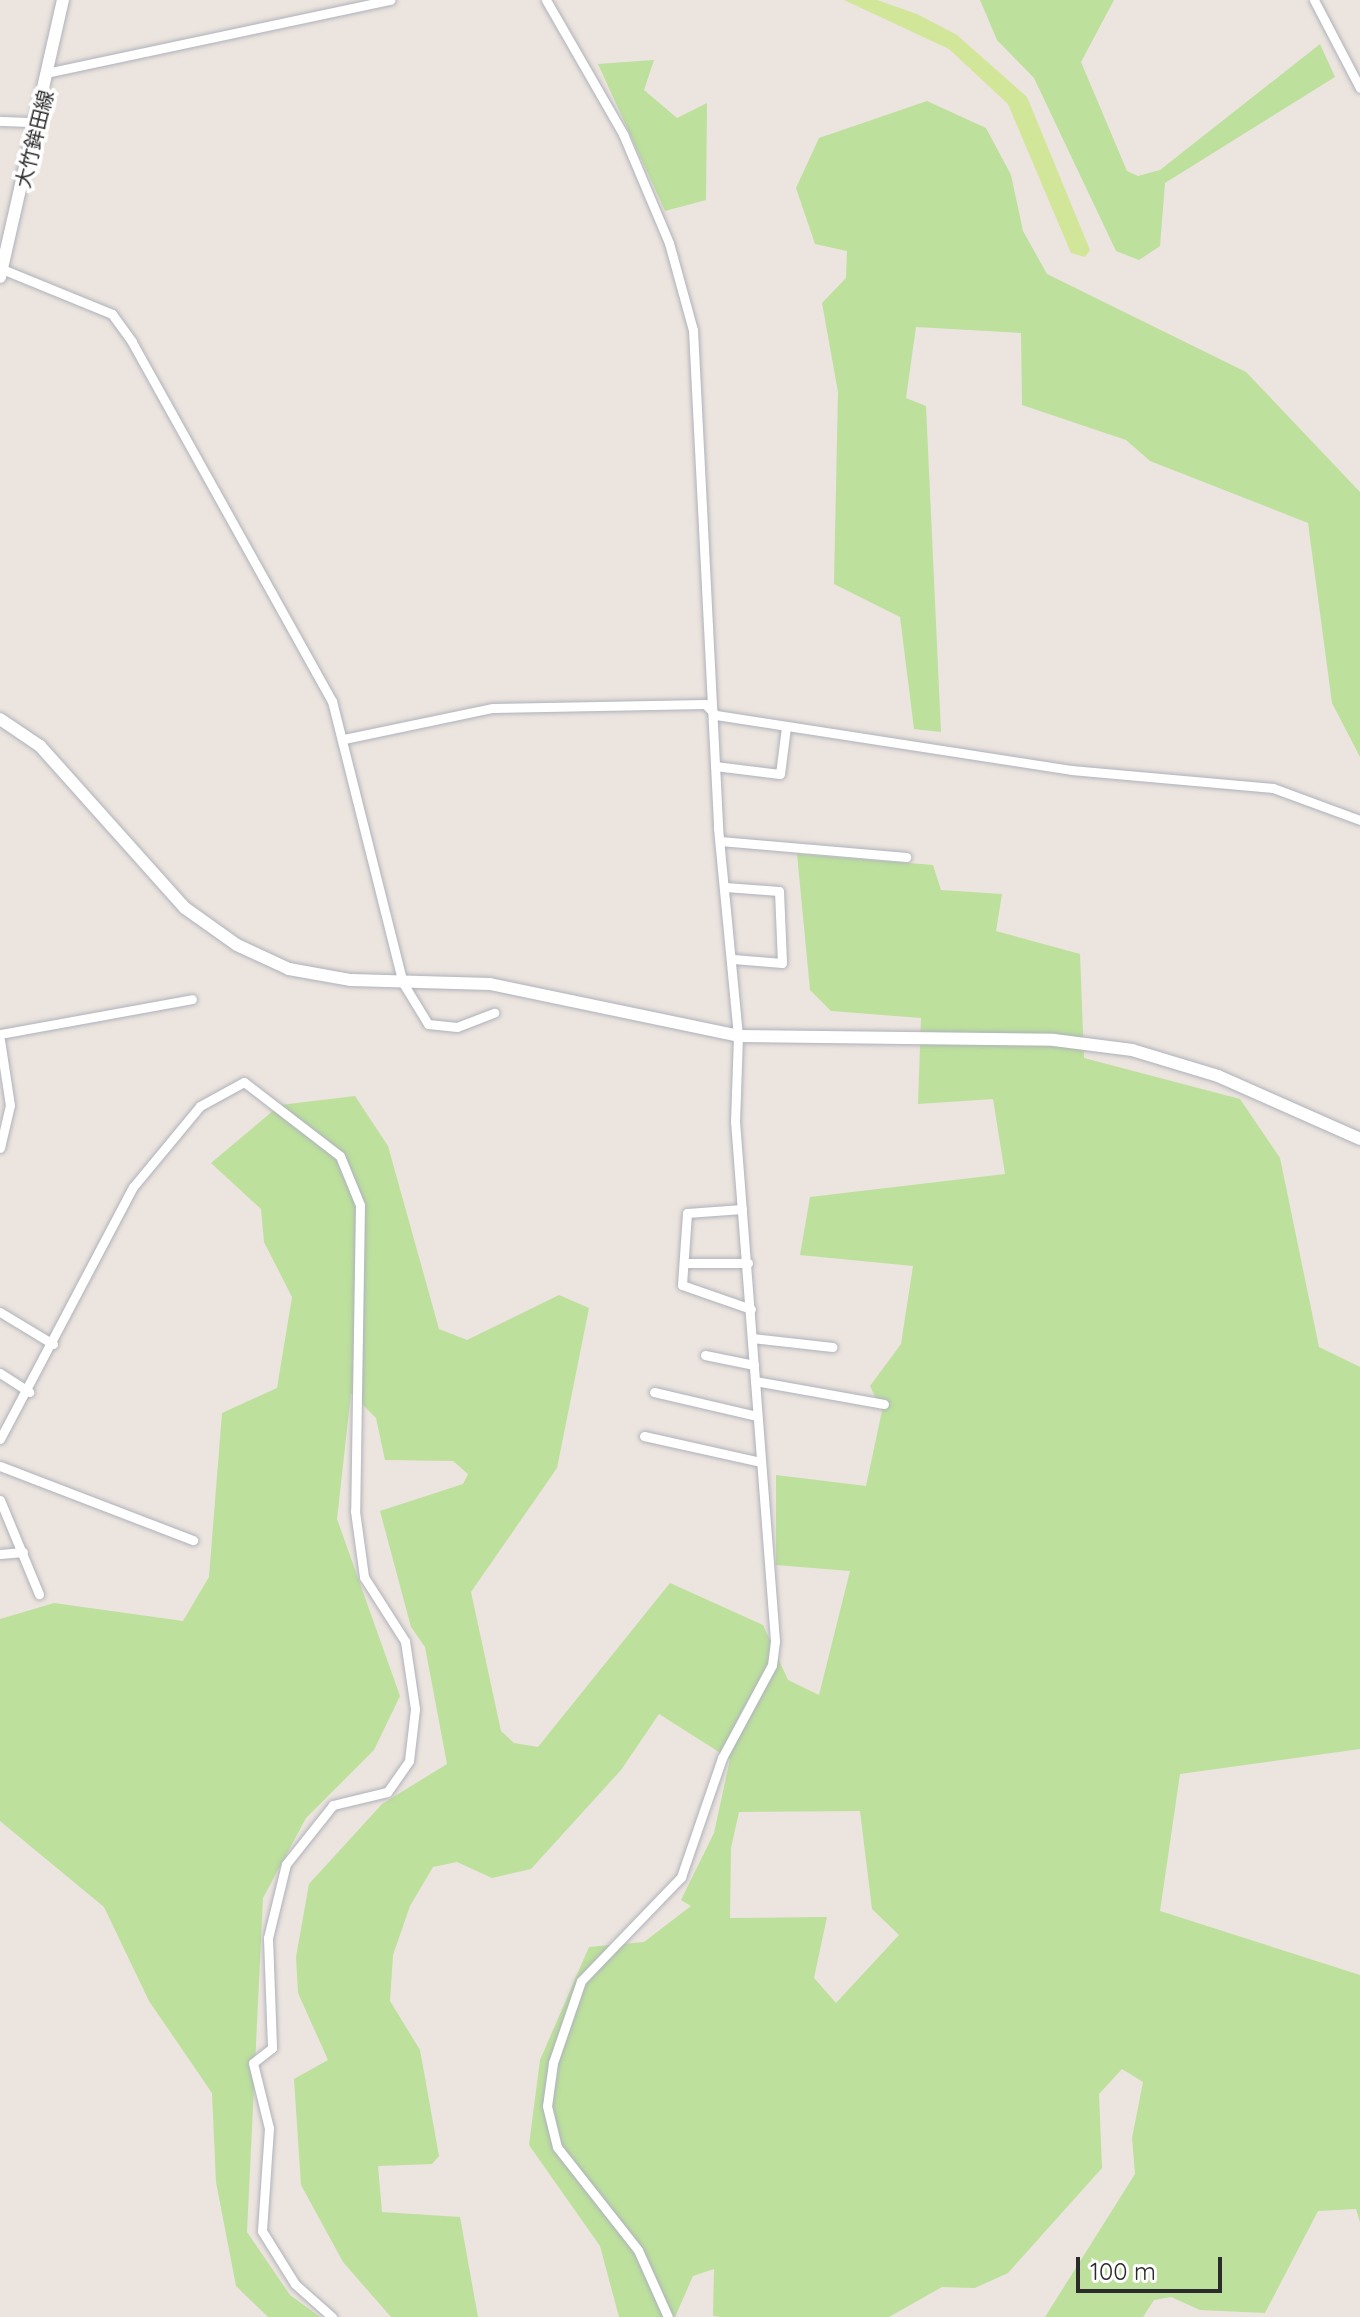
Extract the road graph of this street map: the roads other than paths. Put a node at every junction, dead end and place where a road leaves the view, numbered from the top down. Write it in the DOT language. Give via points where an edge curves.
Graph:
graph roads {
  1 [pos="63,0"];
  2 [pos="390,0"];
  3 [pos="546,0"];
  4 [pos="1314,0"];
  5 [pos="51,72"];
  6 [pos="1360,88"];
  7 [pos="0,121"];
  8 [pos="38,122"];
  9 [pos="1,273"];
  10 [pos="711,708"];
  11 [pos="0,719"];
  12 [pos="786,727"];
  13 [pos="344,739"];
  14 [pos="715,766"];
  15 [pos="1360,820"];
  16 [pos="720,841"];
  17 [pos="906,857"];
  18 [pos="725,887"];
  19 [pos="733,959"];
  20 [pos="403,983"];
  21 [pos="192,999"];
  22 [pos="494,1013"];
  23 [pos="738,1036"];
  24 [pos="0,1037"];
  25 [pos="1360,1139"];
  26 [pos="0,1148"];
  27 [pos="742,1209"];
  28 [pos="684,1263"];
  29 [pos="748,1263"];
  30 [pos="751,1309"];
  31 [pos="0,1312"];
  32 [pos="752,1338"];
  33 [pos="53,1344"];
  34 [pos="832,1347"];
  35 [pos="705,1355"];
  36 [pos="754,1365"];
  37 [pos="0,1373"];
  38 [pos="755,1381"];
  39 [pos="29,1392"];
  40 [pos="654,1392"];
  41 [pos="884,1404"];
  42 [pos="757,1416"];
  43 [pos="644,1436"];
  44 [pos="0,1439"];
  45 [pos="760,1462"];
  46 [pos="0,1466"];
  47 [pos="0,1500"];
  48 [pos="193,1540"];
  49 [pos="23,1552"];
  50 [pos="0,1554"];
  51 [pos="39,1594"];
  52 [pos="332,2317"];
  53 [pos="668,2317"];
  1 -- 5 [label="street, 大竹鉾田線"];
  2 -- 5 [label="street"];
  3 -- 10 [label="street" via="623,134 683,287 696,357"];
  4 -- 6 [label="street"];
  5 -- 8 [label="street, 大竹鉾田線"];
  7 -- 8 [label="street"];
  8 -- 9 [label="street, 大竹鉾田線"];
  9 -- 13 [label="street" via="112,314 184,427 332,701"];
  10 -- 12 [label="street" via="716,715"];
  10 -- 13 [label="street" via="493,708"];
  10 -- 14 [label="street"];
  11 -- 20 [label="street" via="40,746 162,885 212,929 307,975"];
  12 -- 14 [label="street" via="780,774"];
  12 -- 15 [label="street" via="1071,770 1273,788"];
  13 -- 20 [label="street"];
  14 -- 16 [label="street"];
  16 -- 17 [label="street"];
  16 -- 18 [label="street"];
  18 -- 19 [label="street"];
  18 -- 19 [label="street" via="779,891 782,963"];
  19 -- 23 [label="street"];
  20 -- 22 [label="street" via="428,1024 457,1027"];
  20 -- 23 [label="street" via="490,984"];
  21 -- 24 [label="street"];
  23 -- 25 [label="street" via="1054,1040 1132,1050 1218,1076"];
  23 -- 27 [label="street"];
  24 -- 26 [label="street" via="10,1105"];
  27 -- 28 [label="street" via="687,1213"];
  27 -- 29 [label="street"];
  28 -- 29 [label="street"];
  28 -- 30 [label="street" via="682,1285"];
  29 -- 30 [label="street"];
  30 -- 32 [label="street"];
  31 -- 33 [label="street"];
  32 -- 34 [label="street"];
  32 -- 36 [label="street"];
  33 -- 39 [label="street"];
  33 -- 52 [label="street" via="133,1187 200,1106 244,1082 326,1141 350,1173 360,1205 364,1281 355,1511 364,1577 405,1641 415,1709 409,1761 387,1792 333,1805 286,1864 268,1938 272,2048 253,2063 269,2128 262,2231 295,2284"];
  35 -- 36 [label="street"];
  36 -- 38 [label="street"];
  37 -- 39 [label="street"];
  38 -- 41 [label="street"];
  38 -- 42 [label="street"];
  39 -- 44 [label="street"];
  40 -- 42 [label="street"];
  42 -- 45 [label="street"];
  43 -- 45 [label="street"];
  45 -- 53 [label="street" via="772,1665 722,1758 675,1887 606,1949 566,2009 547,2106 557,2147 638,2250"];
  46 -- 48 [label="street"];
  47 -- 49 [label="street"];
  49 -- 50 [label="street"];
  49 -- 51 [label="street"];
}
